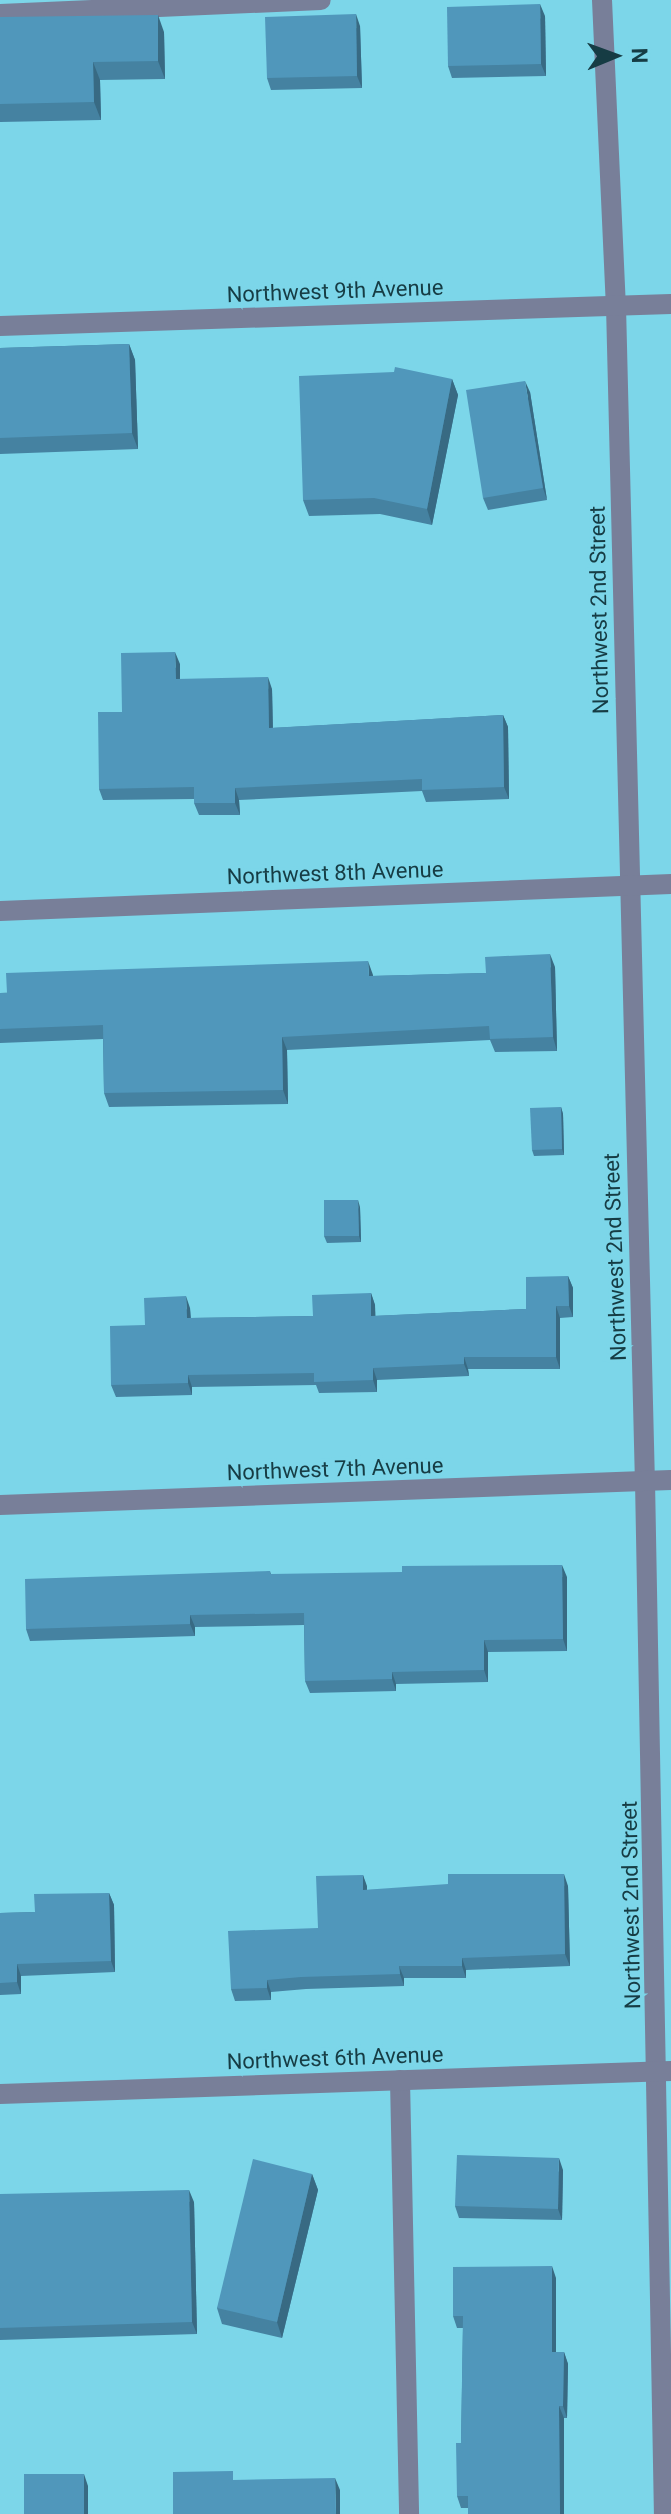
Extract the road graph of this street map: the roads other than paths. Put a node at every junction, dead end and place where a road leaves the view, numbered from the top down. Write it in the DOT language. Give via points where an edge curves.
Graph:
graph roads {
  1 [pos="321,0"];
  2 [pos="602,0"];
  3 [pos="0,14"];
  4 [pos="671,304"];
  5 [pos="616,306"];
  6 [pos="0,326"];
  7 [pos="671,884"];
  8 [pos="629,885"];
  9 [pos="0,911"];
  10 [pos="671,1480"];
  11 [pos="645,1481"];
  12 [pos="0,1505"];
  13 [pos="664,2071"];
  14 [pos="400,2080"];
  15 [pos="0,2094"];
  16 [pos="409,2514"];
  17 [pos="664,2514"];
  1 -- 3 [label="street"];
  2 -- 5 [label="street, Northwest 2nd Street"];
  4 -- 5 [label="street, Northwest 9th Avenue"];
  5 -- 6 [label="street, Northwest 9th Avenue"];
  5 -- 8 [label="street, Northwest 2nd Street"];
  7 -- 8 [label="street, Northwest 8th Avenue"];
  8 -- 9 [label="street, Northwest 8th Avenue"];
  8 -- 11 [label="street, Northwest 2nd Street"];
  10 -- 11 [label="street, Northwest 7th Avenue"];
  11 -- 12 [label="street, Northwest 7th Avenue"];
  11 -- 13 [label="street, Northwest 2nd Street"];
  13 -- 14 [label="street, Northwest 6th Avenue"];
  13 -- 17 [label="street, Northwest 2nd Street"];
  14 -- 15 [label="street, Northwest 6th Avenue"];
  14 -- 16 [label="street"];
}
